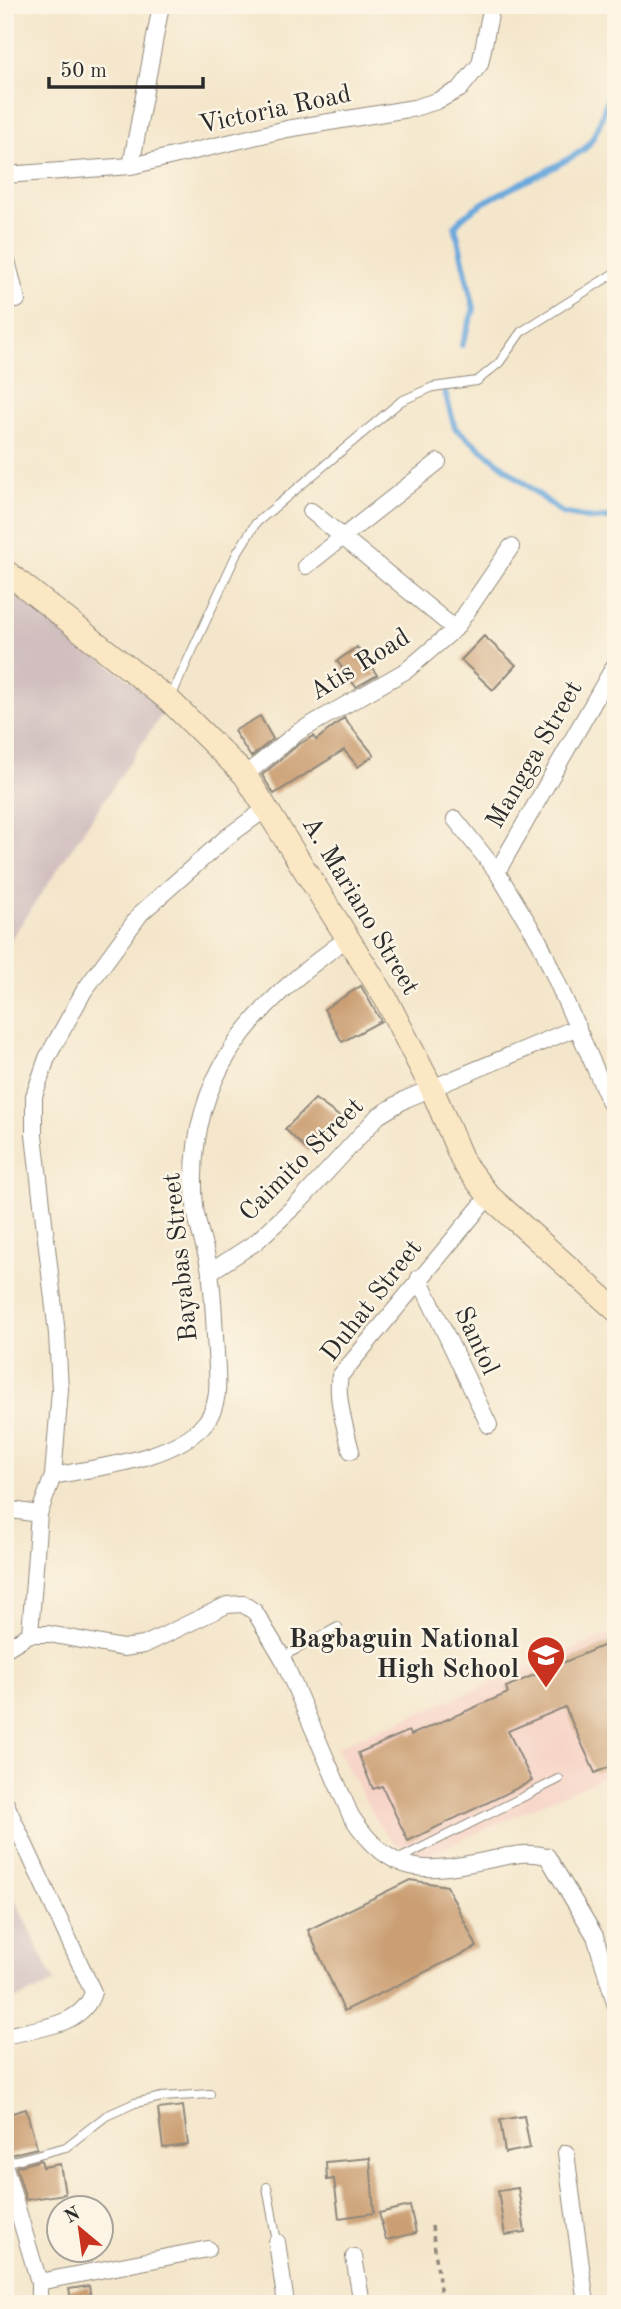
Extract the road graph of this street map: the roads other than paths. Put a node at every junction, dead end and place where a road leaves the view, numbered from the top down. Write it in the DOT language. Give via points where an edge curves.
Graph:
graph roads {
  1 [pos="160,5"];
  2 [pos="492,5"];
  3 [pos="131,166"];
  4 [pos="5,175"];
  5 [pos="5,253"];
  6 [pos="616,272"];
  7 [pos="17,300"];
  8 [pos="438,462"];
  9 [pos="311,511"];
  10 [pos="341,538"];
  11 [pos="511,547"];
  12 [pos="306,566"];
  13 [pos="5,571"];
  14 [pos="455,629"];
  15 [pos="615,668"];
  16 [pos="169,700"];
  17 [pos="244,775"];
  18 [pos="267,808"];
  19 [pos="455,819"];
  20 [pos="497,872"];
  21 [pos="349,937"];
  22 [pos="578,1027"];
  23 [pos="432,1090"];
  24 [pos="616,1116"];
  25 [pos="489,1196"];
  26 [pos="210,1272"];
  27 [pos="419,1278"];
  28 [pos="616,1310"];
  29 [pos="489,1425"];
  30 [pos="351,1451"];
  31 [pos="53,1476"];
  32 [pos="5,1509"];
  33 [pos="39,1514"];
  34 [pos="338,1626"];
  35 [pos="30,1634"];
  36 [pos="5,1649"];
  37 [pos="282,1657"];
  38 [pos="559,1779"];
  39 [pos="5,1802"];
  40 [pos="393,1862"];
  41 [pos="616,2006"];
  42 [pos="5,2036"];
  43 [pos="210,2094"];
  44 [pos="566,2152"];
  45 [pos="5,2165"];
  46 [pos="267,2187"];
  47 [pos="277,2242"];
  48 [pos="208,2249"];
  49 [pos="354,2258"];
  50 [pos="39,2282"];
  51 [pos="39,2304"];
  52 [pos="286,2304"];
  53 [pos="362,2304"];
  54 [pos="586,2304"];
  1 -- 3 [label="street"];
  2 -- 3 [label="street, Victoria Road" via="480,64 460,89 437,101 287,129"];
  3 -- 4 [label="street, Victoria Road"];
  5 -- 7 [label="street"];
  6 -- 16 [label="lane" via="521,332 499,363 477,381 433,387 401,401 256,523 237,553"];
  8 -- 10 [label="street"];
  9 -- 10 [label="street"];
  10 -- 12 [label="street"];
  10 -- 14 [label="street"];
  11 -- 14 [label="street, Atis Road"];
  13 -- 16 [label="street, A. Mariano Street"];
  14 -- 17 [label="street, Atis Road" via="407,670 298,732"];
  15 -- 20 [label="street, Mangga Street"];
  16 -- 17 [label="street, A. Mariano Street"];
  17 -- 18 [label="street, A. Mariano Street"];
  18 -- 21 [label="street, A. Mariano Street"];
  18 -- 31 [label="street" via="141,913 84,990 38,1082 34,1135 60,1390"];
  19 -- 20 [label="street, Mangga Street"];
  20 -- 22 [label="street, Mangga Street" via="540,943"];
  21 -- 23 [label="street, A. Mariano Street"];
  21 -- 26 [label="street, Bayabas Street" via="270,1000 238,1037 205,1098 196,1156 195,1205"];
  22 -- 23 [label="street"];
  22 -- 24 [label="street, Mangga Street"];
  23 -- 25 [label="street, A. Mariano Street" via="464,1164"];
  23 -- 26 [label="street, Caimito Street" via="378,1116 256,1242"];
  25 -- 27 [label="street, Duhat Street"];
  25 -- 28 [label="street, A. Mariano Street"];
  26 -- 31 [label="street, Bayabas Street" via="218,1395 206,1422 183,1440 121,1464"];
  27 -- 29 [label="street, Santol"];
  27 -- 30 [label="street, Duhat Street" via="340,1376 337,1387"];
  31 -- 33 [label="street"];
  32 -- 33 [label="street"];
  33 -- 35 [label="street"];
  34 -- 37 [label="lane"];
  35 -- 36 [label="street"];
  35 -- 37 [label="street" via="124,1648 144,1646 227,1605 243,1604 255,1612"];
  37 -- 40 [label="street" via="351,1816"];
  38 -- 40 [label="lane"];
  39 -- 42 [label="street" via="93,1992 88,2007 73,2019"];
  40 -- 41 [label="street" via="414,1868 457,1867 530,1852 547,1856 595,1936"];
  43 -- 45 [label="lane" via="135,2103 106,2116 66,2147"];
  44 -- 54 [label="street"];
  45 -- 50 [label="street"];
  46 -- 47 [label="lane"];
  47 -- 52 [label="street"];
  48 -- 50 [label="street"];
  49 -- 53 [label="street"];
  50 -- 51 [label="street"];
}
